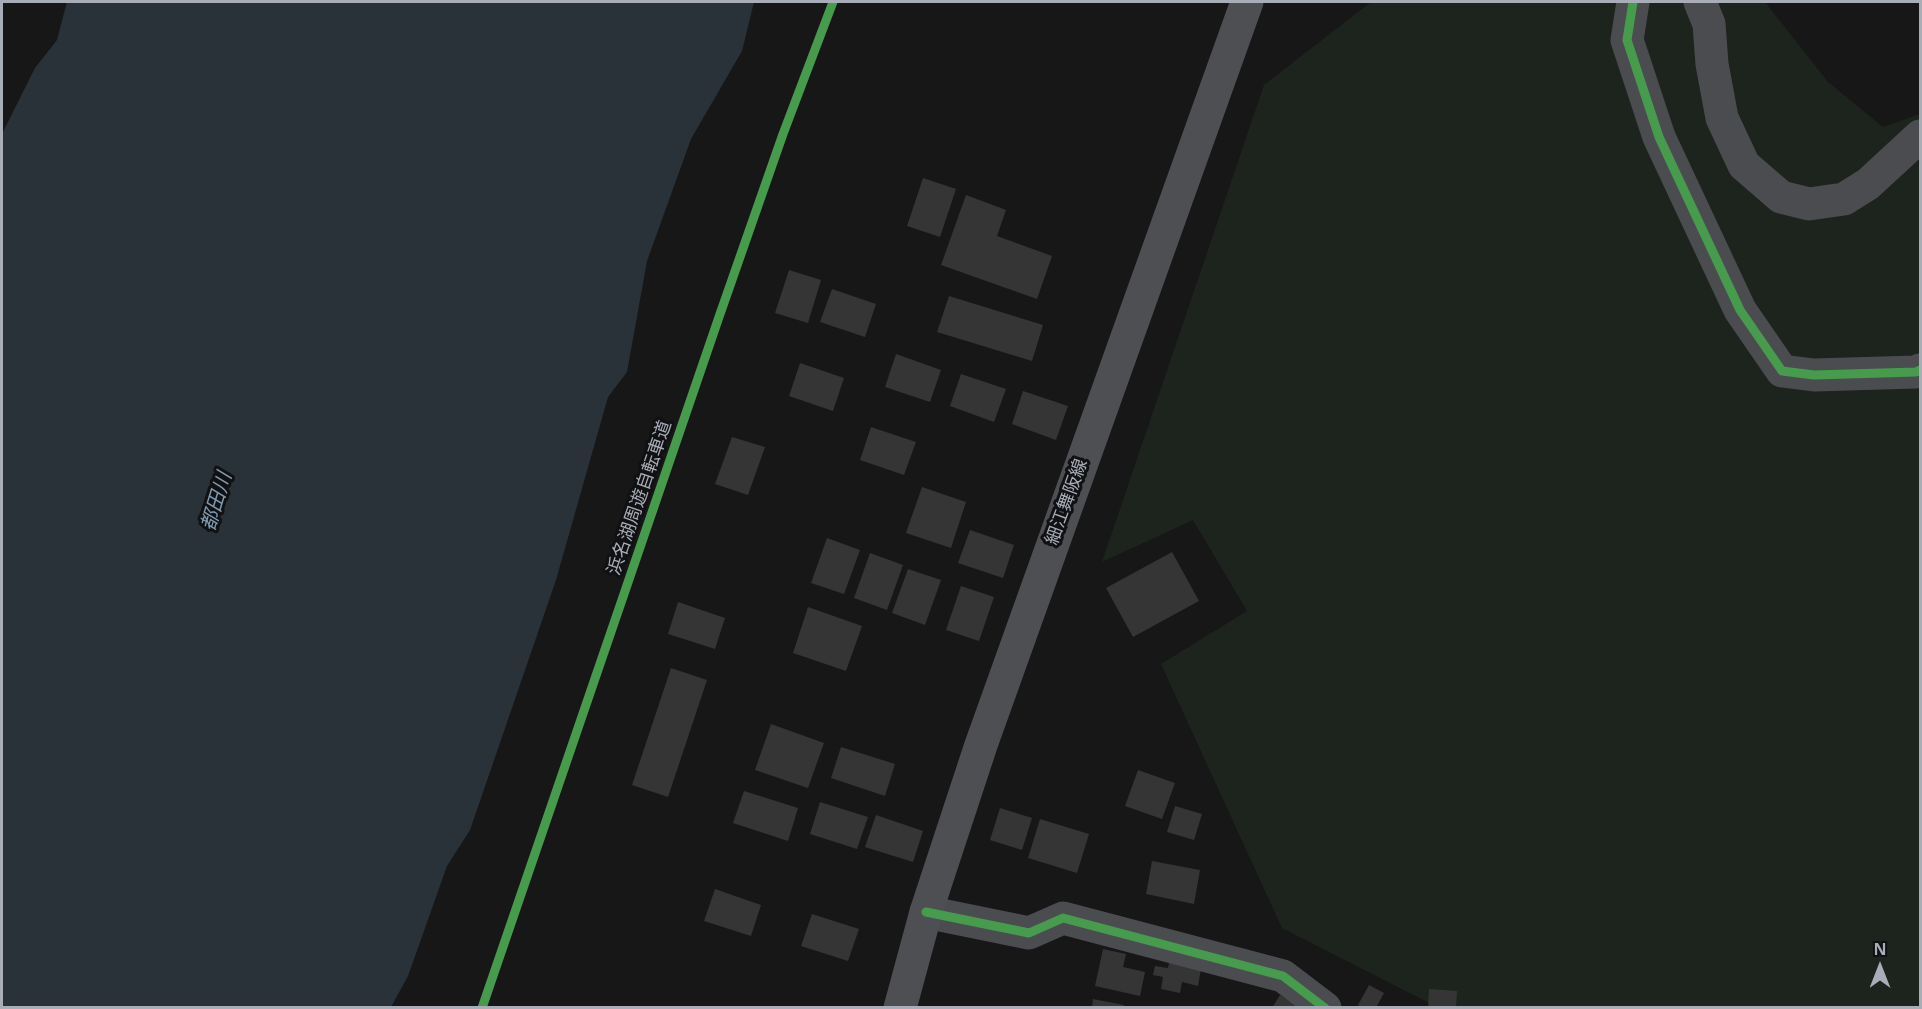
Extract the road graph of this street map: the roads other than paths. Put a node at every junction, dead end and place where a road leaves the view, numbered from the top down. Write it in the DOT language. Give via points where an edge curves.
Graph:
graph roads {
  1 [pos="1246,2"];
  2 [pos="1634,2"];
  3 [pos="1700,2"];
  4 [pos="1920,136"];
  5 [pos="1920,370"];
  6 [pos="926,912"];
  7 [pos="900,1008"];
  8 [pos="1325,1008"];
  1 -- 6 [label="main road, 細江舞阪線" via="981,745"];
  2 -- 5 [label="street" via="1627,40 1659,137 1740,310 1782,371 1814,375"];
  3 -- 4 [label="street" via="1709,24 1722,118 1744,165 1781,197 1809,204 1844,199 1868,184"];
  6 -- 7 [label="main road, 細江舞阪線"];
  6 -- 8 [label="street" via="1029,933 1063,918 1283,976"];
}
